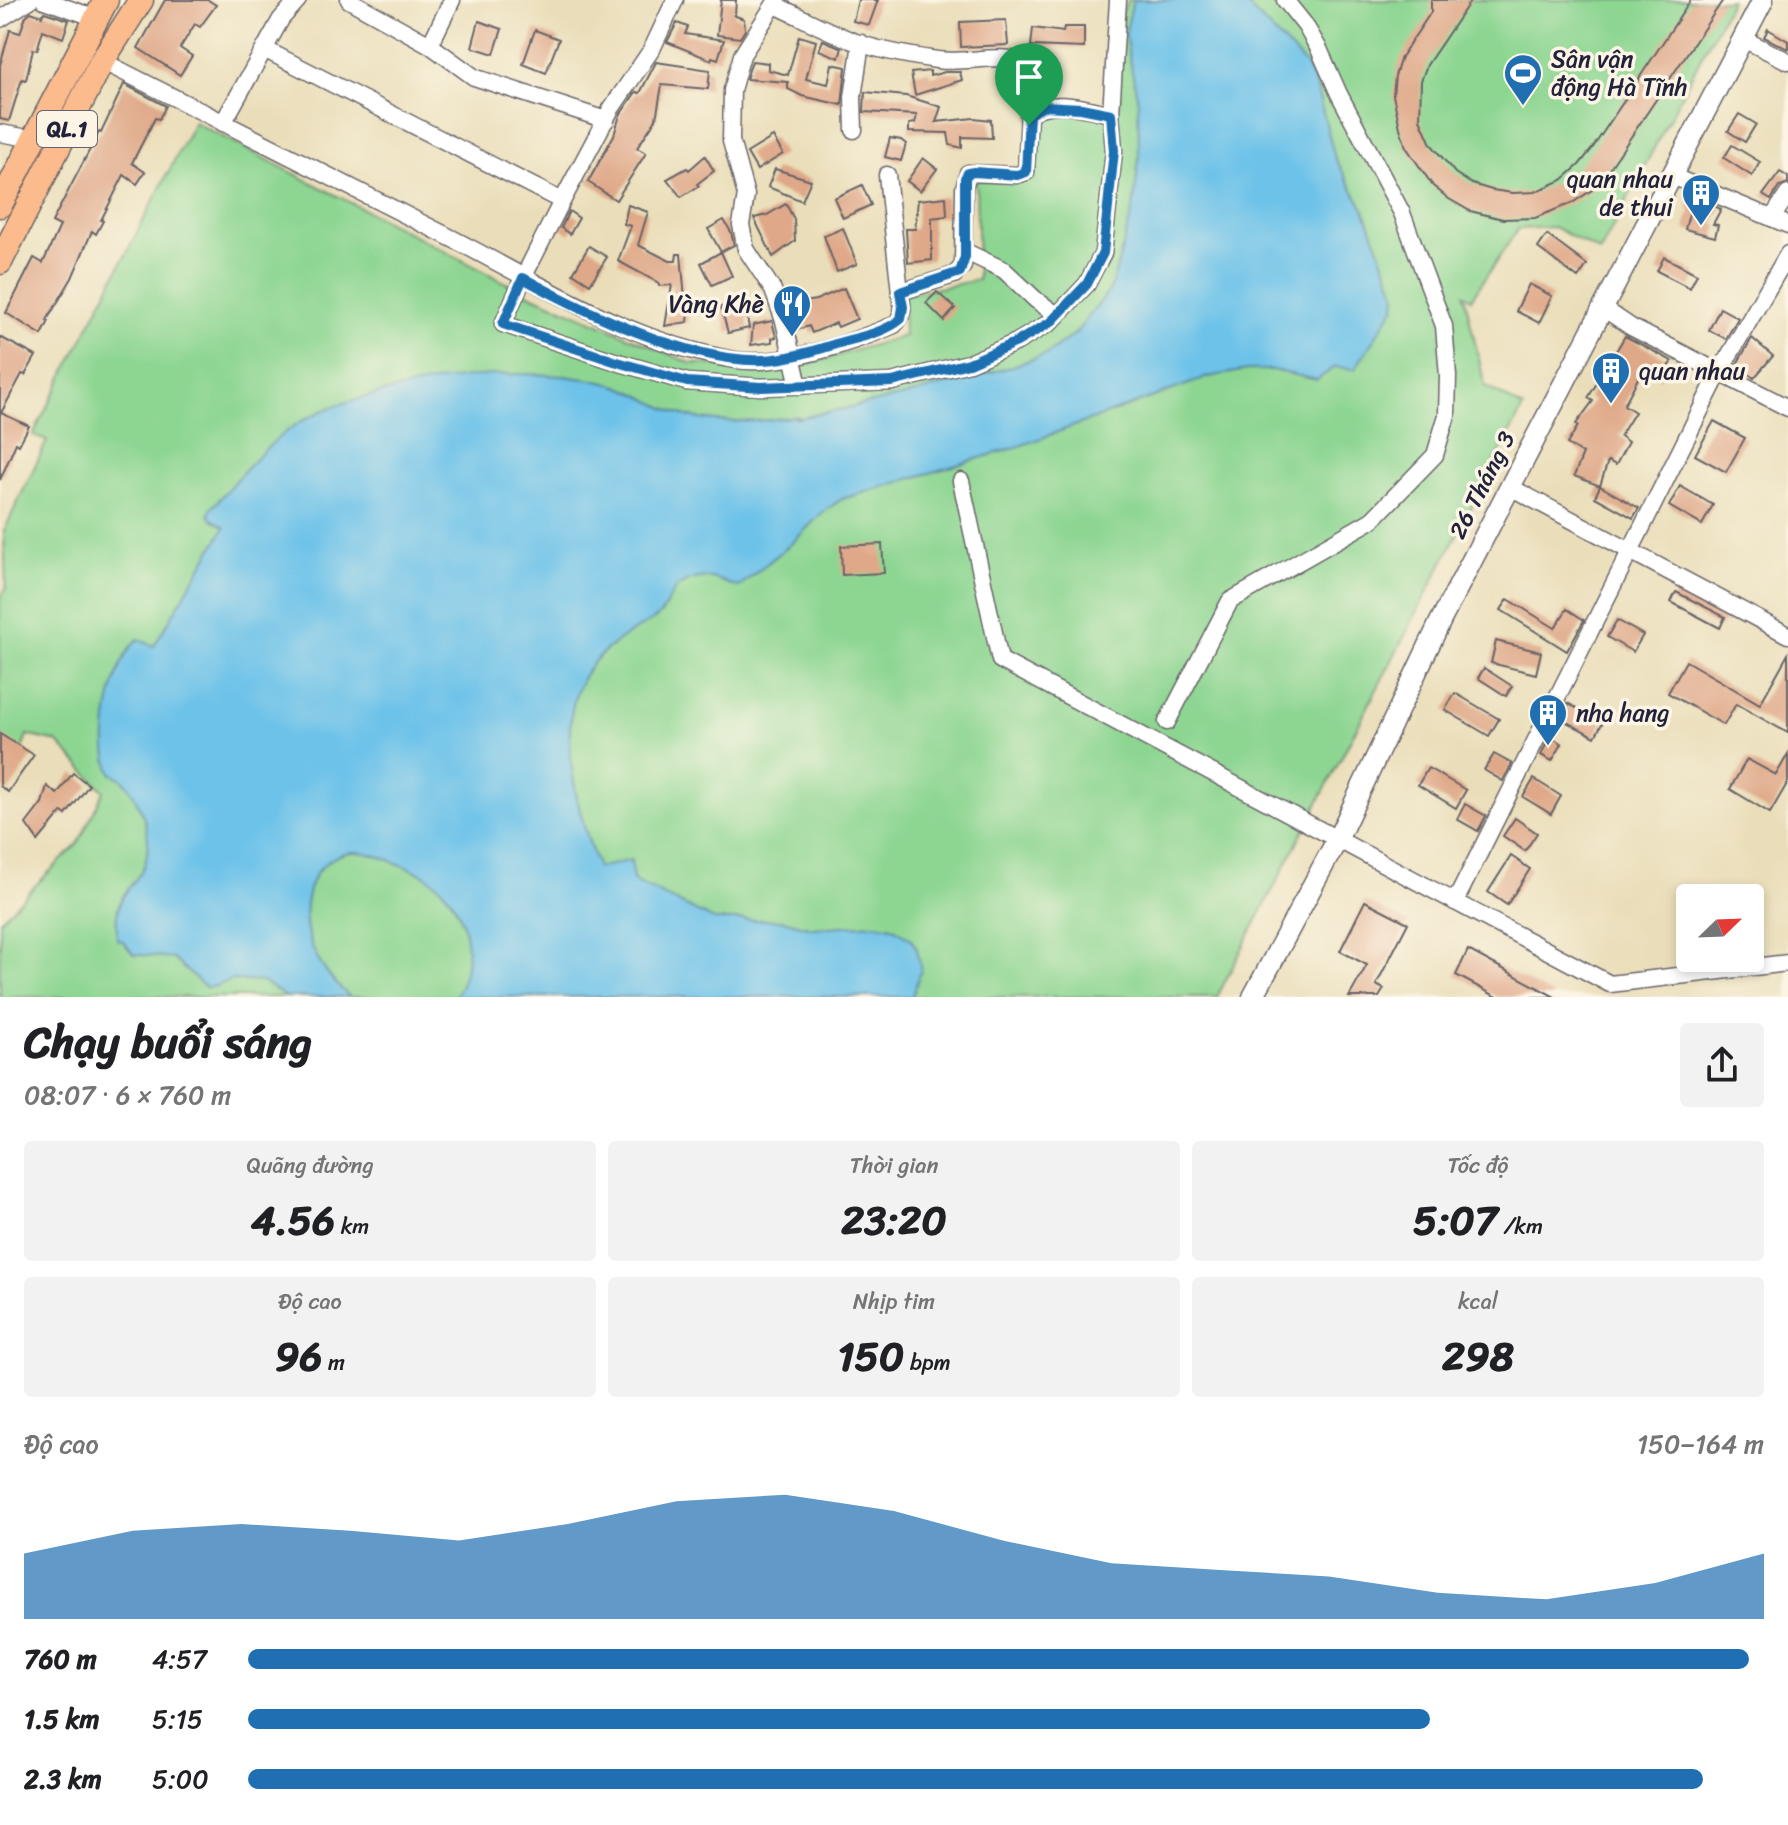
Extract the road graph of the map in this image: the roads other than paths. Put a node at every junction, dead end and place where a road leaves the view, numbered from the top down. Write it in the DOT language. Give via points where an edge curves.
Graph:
graph roads {
  1 [pos="30,0"];
  2 [pos="44,0"];
  3 [pos="141,0"];
  4 [pos="298,0"];
  5 [pos="349,0"];
  6 [pos="452,0"];
  7 [pos="675,0"];
  8 [pos="1285,0"];
  9 [pos="1763,0"];
  10 [pos="776,2"];
  11 [pos="1121,4"];
  12 [pos="101,9"];
  13 [pos="0,19"];
  14 [pos="1743,39"];
  15 [pos="861,43"];
  16 [pos="430,45"];
  17 [pos="266,50"];
  18 [pos="102,61"];
  19 [pos="1788,61"];
  20 [pos="1029,114"];
  21 [pos="1111,114"];
  22 [pos="606,120"];
  23 [pos="223,123"];
  24 [pos="854,130"];
  25 [pos="0,133"];
  26 [pos="34,139"];
  27 [pos="887,175"];
  28 [pos="1672,176"];
  29 [pos="1788,194"];
  30 [pos="562,201"];
  31 [pos="0,205"];
  32 [pos="1772,218"];
  33 [pos="1788,225"];
  34 [pos="964,251"];
  35 [pos="1788,254"];
  36 [pos="0,262"];
  37 [pos="523,278"];
  38 [pos="900,292"];
  39 [pos="1603,308"];
  40 [pos="1057,315"];
  41 [pos="793,356"];
  42 [pos="1720,371"];
  43 [pos="799,386"];
  44 [pos="1788,408"];
  45 [pos="961,481"];
  46 [pos="1510,487"];
  47 [pos="1629,550"];
  48 [pos="1788,635"];
  49 [pos="1167,722"];
  50 [pos="1337,840"];
  51 [pos="1455,902"];
  52 [pos="1788,963"];
  53 [pos="1253,997"];
  1 -- 13 [label="street"];
  2 -- 12 [label="street"];
  3 -- 18 [label="main road, QL.1"];
  4 -- 17 [label="street" via="281,19"];
  5 -- 16 [label="street"];
  6 -- 16 [label="street"];
  7 -- 22 [label="street" via="652,49"];
  8 -- 49 [label="street" via="1319,49 1407,226 1444,326 1447,415 1435,455 1372,520 1230,601"];
  9 -- 14 [label="street, 26 Tháng 3"];
  10 -- 15 [label="street"];
  10 -- 41 [label="street" via="742,55 732,90 731,141 746,195 741,225 746,249 773,290"];
  11 -- 21 [label="street"];
  12 -- 26 [label="main road, QL.1"];
  14 -- 19 [label="street"];
  14 -- 28 [label="street, 26 Tháng 3"];
  15 -- 20 [label="street" via="940,60 1023,62 1029,73"];
  15 -- 24 [label="street"];
  16 -- 22 [label="street" via="474,77"];
  17 -- 23 [label="street"];
  17 -- 30 [label="street"];
  18 -- 23 [label="street"];
  18 -- 36 [label="main road, QL.1"];
  20 -- 21 [label="street" via="1044,106"];
  20 -- 34 [label="street" via="1026,172 974,172 965,178"];
  21 -- 40 [label="street" via="1114,151 1103,253 1087,284"];
  22 -- 30 [label="street"];
  23 -- 37 [label="street"];
  25 -- 26 [label="street"];
  26 -- 31 [label="main road, QL.1"];
  27 -- 38 [label="street"];
  28 -- 32 [label="street"];
  28 -- 39 [label="street, 26 Tháng 3"];
  29 -- 32 [label="street"];
  30 -- 37 [label="street"];
  32 -- 33 [label="street"];
  34 -- 38 [label="street" via="960,272"];
  34 -- 40 [label="street" via="1004,270"];
  35 -- 42 [label="street"];
  37 -- 41 [label="street" via="668,343 737,360"];
  37 -- 43 [label="street" via="503,324 687,382"];
  38 -- 41 [label="street" via="901,319 894,325"];
  39 -- 42 [label="street"];
  39 -- 46 [label="street, 26 Tháng 3"];
  40 -- 43 [label="street" via="1017,342 969,363 892,382"];
  41 -- 43 [label="street"];
  42 -- 44 [label="street"];
  42 -- 47 [label="street"];
  45 -- 50 [label="street" via="1000,660"];
  46 -- 47 [label="street"];
  46 -- 50 [label="street, 26 Tháng 3"];
  47 -- 48 [label="street"];
  47 -- 51 [label="street"];
  50 -- 51 [label="street"];
  50 -- 53 [label="street, 26 Tháng 3"];
  51 -- 52 [label="street" via="1610,984"];
}
